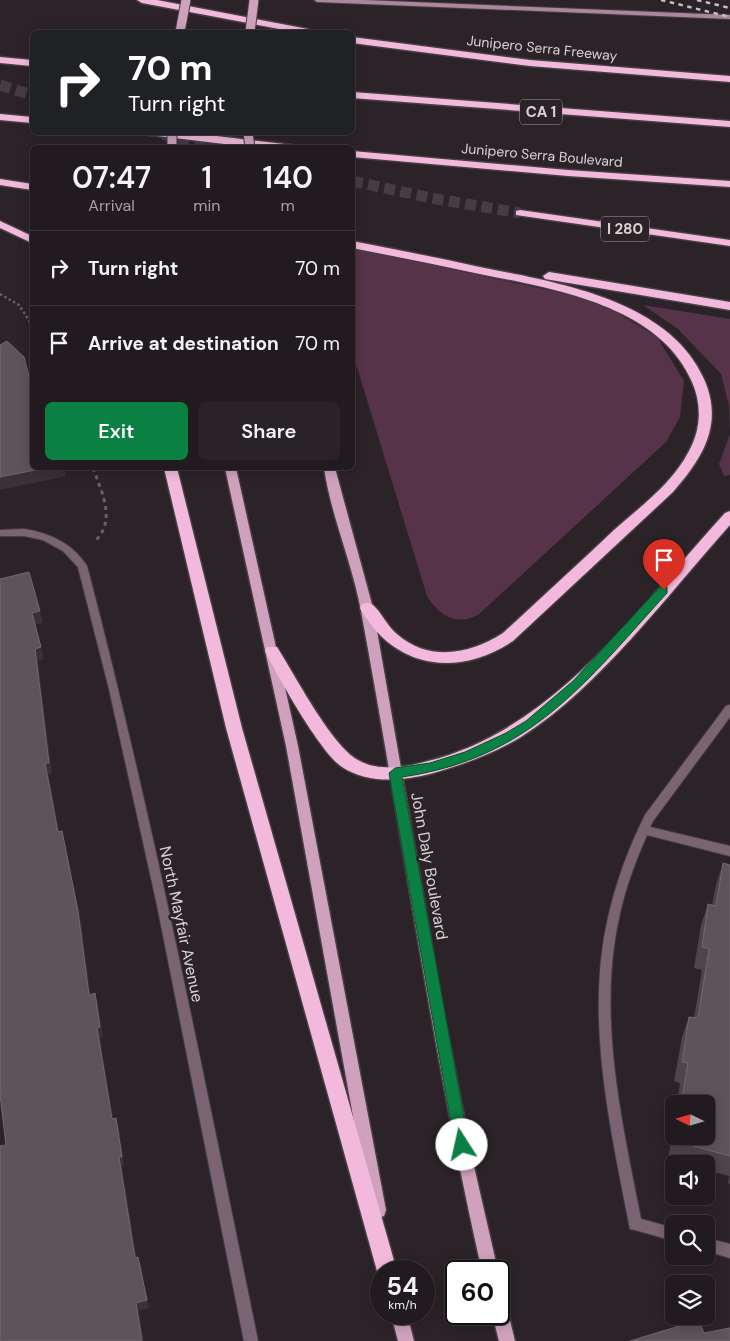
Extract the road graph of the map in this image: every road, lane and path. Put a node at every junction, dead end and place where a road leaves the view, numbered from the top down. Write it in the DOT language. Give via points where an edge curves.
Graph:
graph roads {
  1 [pos="142,0"];
  2 [pos="186,0"];
  3 [pos="254,0"];
  4 [pos="317,0"];
  5 [pos="730,17"];
  6 [pos="180,30"];
  7 [pos="250,30"];
  8 [pos="292,30"];
  9 [pos="355,40"];
  10 [pos="0,60"];
  11 [pos="30,63"];
  12 [pos="730,79"];
  13 [pos="355,95"];
  14 [pos="0,117"];
  15 [pos="30,120"];
  16 [pos="730,124"];
  17 [pos="176,135"];
  18 [pos="266,145"];
  19 [pos="355,154"];
  20 [pos="0,182"];
  21 [pos="730,184"];
  22 [pos="30,187"];
  23 [pos="520,213"];
  24 [pos="0,224"];
  25 [pos="30,239"];
  26 [pos="730,243"];
  27 [pos="355,244"];
  28 [pos="355,244"];
  29 [pos="0,294"];
  30 [pos="730,306"];
  31 [pos="30,322"];
  32 [pos="94,470"];
  33 [pos="170,470"];
  34 [pos="230,470"];
  35 [pos="330,470"];
  36 [pos="730,516"];
  37 [pos="0,534"];
  38 [pos="74,554"];
  39 [pos="366,608"];
  40 [pos="272,651"];
  41 [pos="730,709"];
  42 [pos="395,773"];
  43 [pos="643,830"];
  44 [pos="730,851"];
  45 [pos="665,1232"];
  46 [pos="715,1246"];
  47 [pos="730,1250"];
  48 [pos="386,1260"];
  49 [pos="387,1260"];
  50 [pos="487,1260"];
  51 [pos="402,1325"];
  52 [pos="503,1325"];
  53 [pos="250,1341"];
  54 [pos="406,1341"];
  55 [pos="507,1341"];
  1 -- 8 [label="highway"];
  2 -- 6 [label="main road, bridge"];
  3 -- 7 [label="main road, bridge"];
  4 -- 5 [label="main road"];
  9 -- 12 [label="highway, Junipero Serra Freeway" via="530,63"];
  10 -- 11 [label="highway"];
  13 -- 16 [label="highway, CA 1"];
  14 -- 15 [label="highway"];
  17 -- 18 [label="highway"];
  19 -- 21 [label="highway, Junipero Serra Boulevard"];
  20 -- 22 [label="highway"];
  23 -- 26 [label="highway, I 280"];
  24 -- 25 [label="highway"];
  27 -- 30 [label="highway"];
  28 -- 39 [label="highway" via="553,286 619,308 667,338 689,362 702,387 707,415 698,445 682,473 508,638 490,650 464,658 434,658 420,654 393,640 372,619"];
  29 -- 31 [label="path" via="19,305"];
  32 -- 38 [label="path" via="107,514 106,526 100,538"];
  33 -- 48 [label="highway" via="234,728"];
  34 -- 40 [label="main road"];
  35 -- 39 [label="main road, John Daly Boulevard"];
  36 -- 42 [label="highway" via="617,643 548,711 510,736 468,756 430,768"];
  37 -- 38 [label="street" via="43,536"];
  38 -- 53 [label="street, North Mayfair Avenue" via="82,566 96,616 163,905"];
  39 -- 42 [label="main road, John Daly Boulevard"];
  40 -- 42 [label="highway" via="337,753 369,772"];
  40 -- 49 [label="main road"];
  41 -- 43 [label="street"];
  42 -- 50 [label="main road, John Daly Boulevard" via="465,1162"];
  43 -- 44 [label="street"];
  43 -- 45 [label="street" via="628,861 616,904 603,1001 615,1119 635,1224"];
  46 -- 47 [label="street"];
  51 -- 54 [label="main road"];
  52 -- 55 [label="main road"];
}
